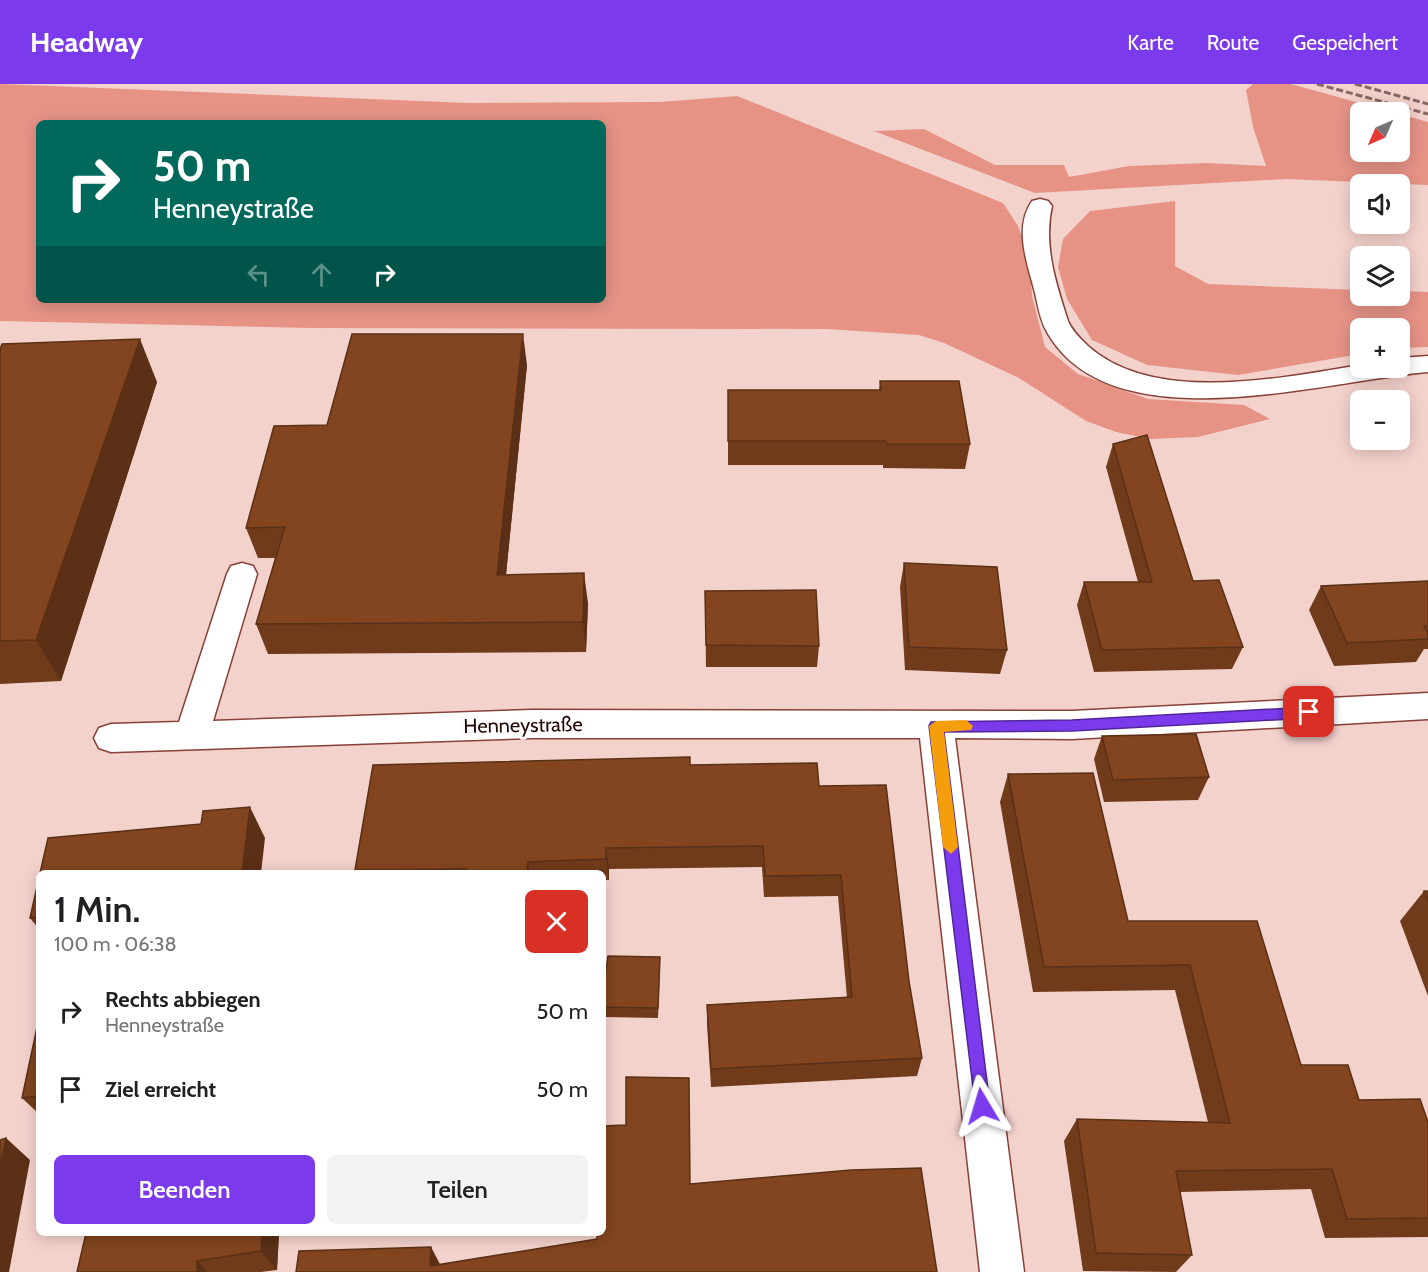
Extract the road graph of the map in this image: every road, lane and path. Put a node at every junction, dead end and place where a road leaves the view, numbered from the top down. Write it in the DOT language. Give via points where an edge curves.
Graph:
graph roads {
  1 [pos="1040,206"];
  2 [pos="1428,364"];
  3 [pos="1410,365"];
  4 [pos="1350,374"];
  5 [pos="242,574"];
  6 [pos="1428,706"];
  7 [pos="936,726"];
  8 [pos="192,735"];
  9 [pos="111,738"];
  10 [pos="1002,1272"];
  1 -- 4 [label="street" via="1035,236 1052,312 1063,337 1077,351 1115,375 1168,388 1202,391 1239,390"];
  2 -- 3 [label="street"];
  5 -- 8 [label="street"];
  6 -- 7 [label="street, Henneystraße" via="1072,725"];
  7 -- 8 [label="street, Henneystraße" via="532,724"];
  7 -- 10 [label="street"];
  8 -- 9 [label="street, Henneystraße"];
}
